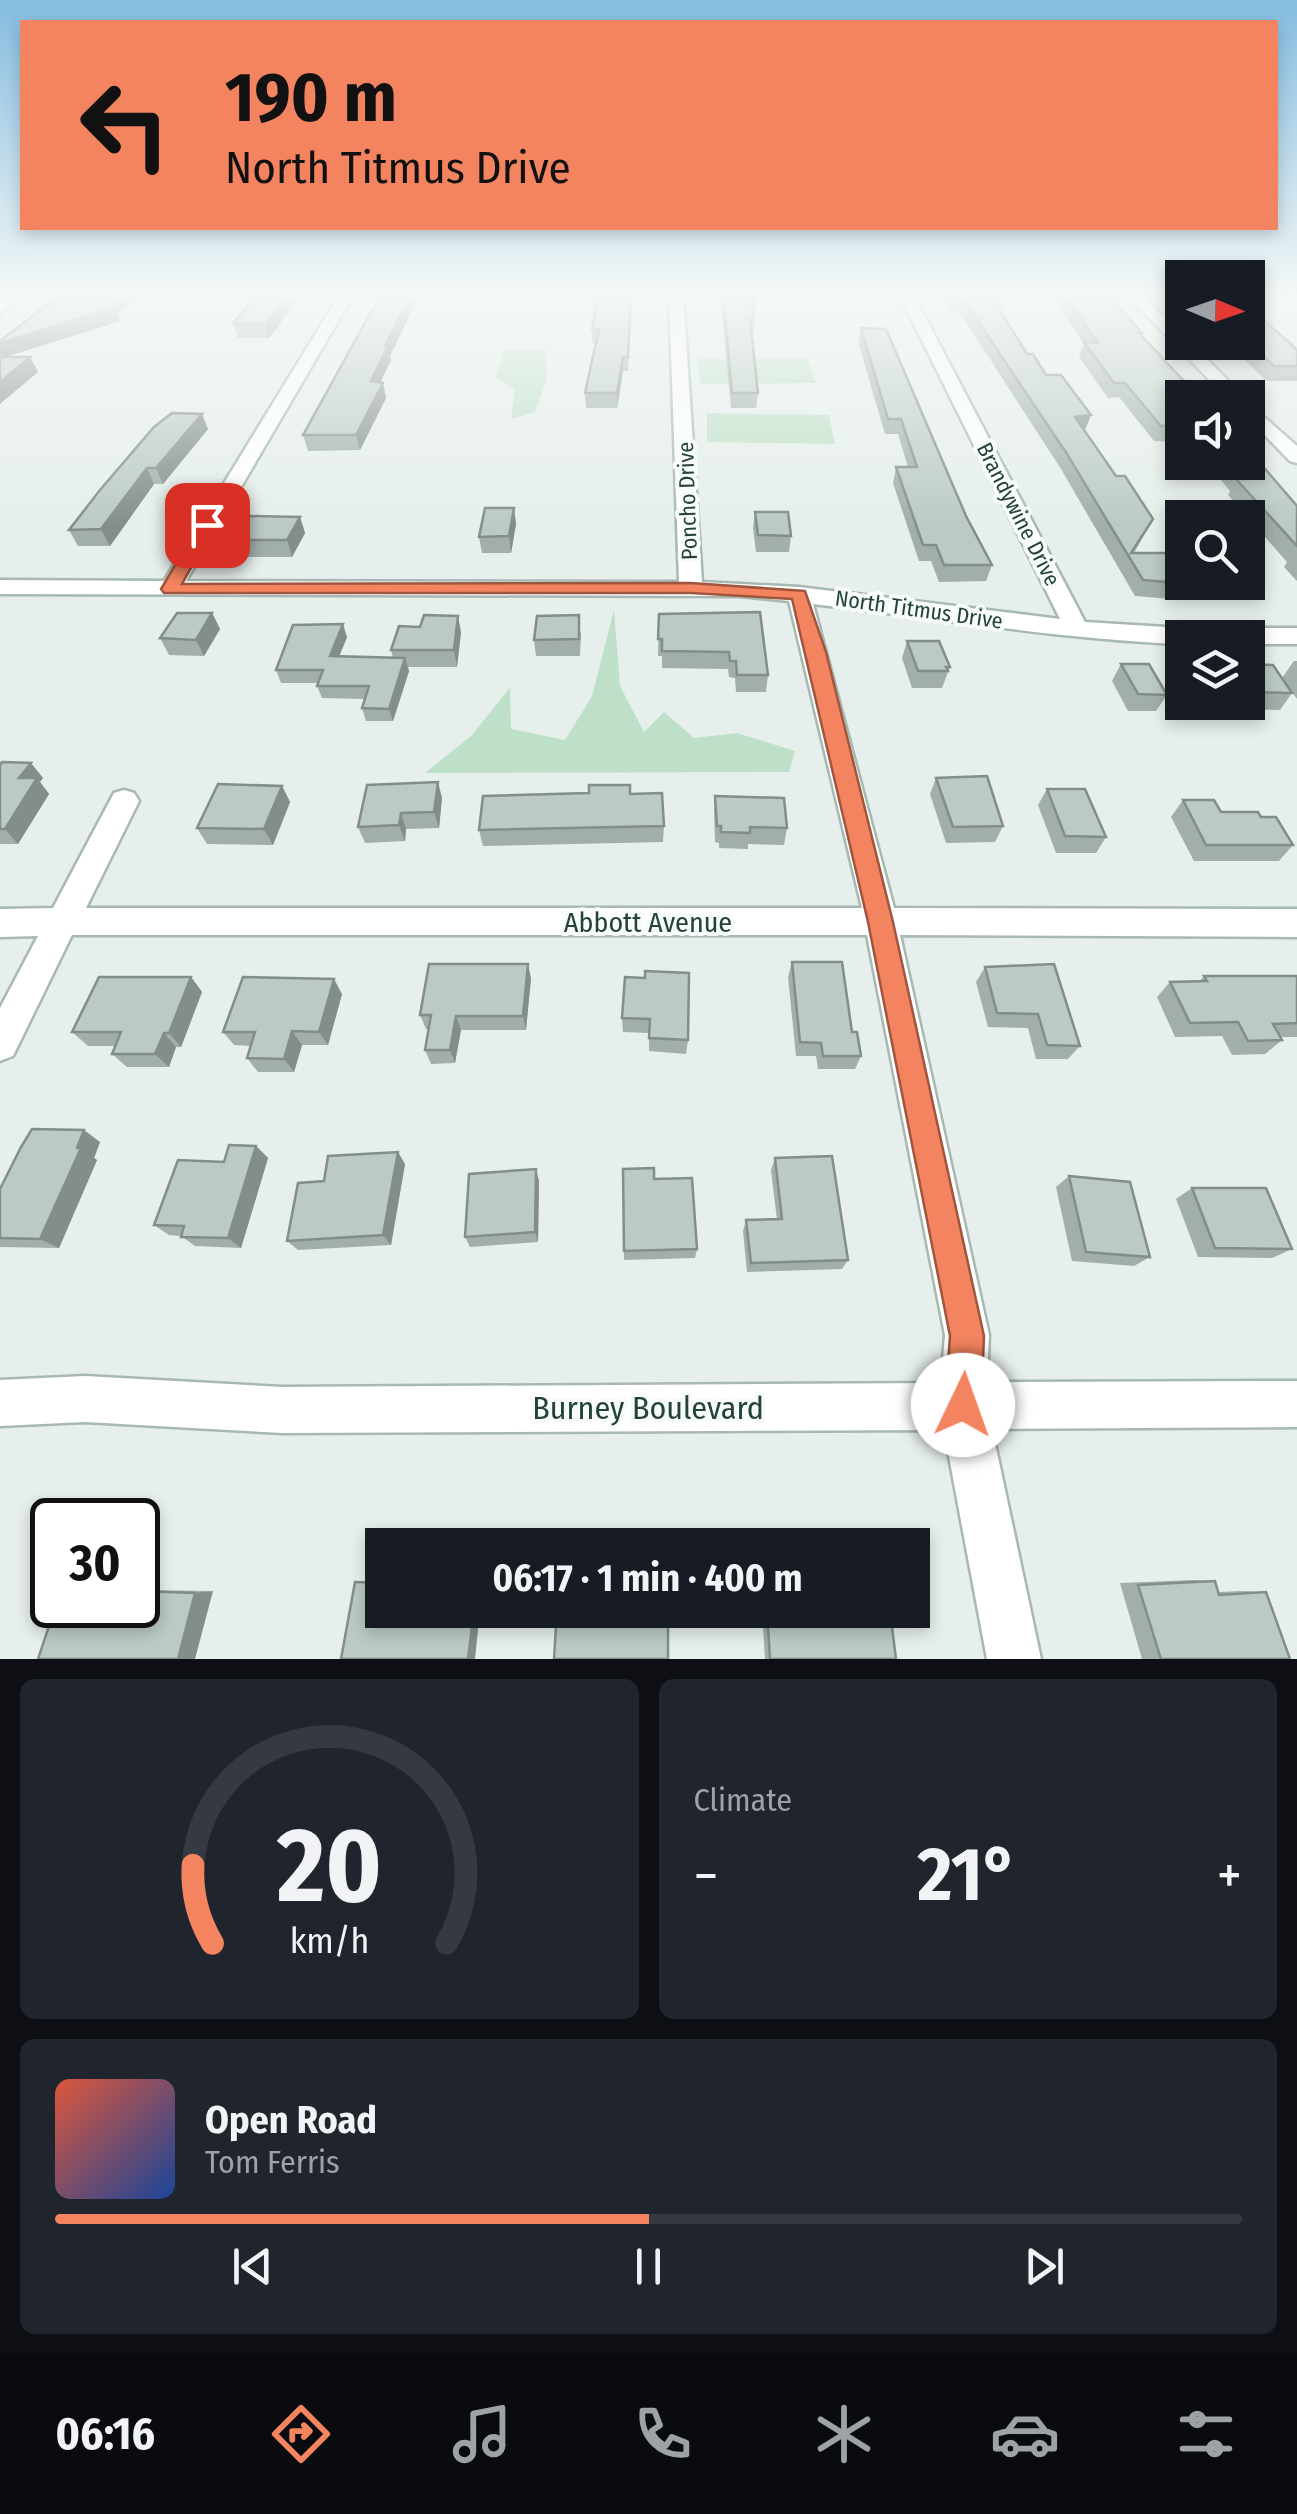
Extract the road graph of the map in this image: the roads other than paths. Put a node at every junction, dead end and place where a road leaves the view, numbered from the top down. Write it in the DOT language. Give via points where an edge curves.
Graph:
graph roads {
  1 [pos="301,371"];
  2 [pos="680,371"];
  3 [pos="946,371"];
  4 [pos="1265,425"];
  5 [pos="1297,458"];
  6 [pos="0,588"];
  7 [pos="691,588"];
  8 [pos="170,589"];
  9 [pos="799,594"];
  10 [pos="1077,629"];
  11 [pos="1297,636"];
  12 [pos="124,801"];
  13 [pos="0,922"];
  14 [pos="62,922"];
  15 [pos="880,922"];
  16 [pos="1297,923"];
  17 [pos="0,1044"];
  18 [pos="0,1402"];
  19 [pos="1297,1404"];
  20 [pos="963,1405"];
  21 [pos="1014,1659"];
  1 -- 8 [label="street"];
  2 -- 7 [label="street, Poncho Drive"];
  3 -- 10 [label="street, Brandywine Drive"];
  4 -- 5 [label="street"];
  6 -- 8 [label="street, North Titmus Drive"];
  7 -- 8 [label="street, North Titmus Drive"];
  7 -- 9 [label="street, North Titmus Drive"];
  9 -- 10 [label="street, North Titmus Drive"];
  9 -- 15 [label="street"];
  10 -- 11 [label="street, North Titmus Drive"];
  12 -- 14 [label="street"];
  13 -- 14 [label="street, Abbott Avenue"];
  14 -- 15 [label="street, Abbott Avenue"];
  14 -- 17 [label="street"];
  15 -- 16 [label="street, Abbott Avenue"];
  15 -- 20 [label="street" via="967,1336"];
  18 -- 20 [label="street, Burney Boulevard" via="86,1399 282,1410"];
  19 -- 20 [label="street, Burney Boulevard"];
  20 -- 21 [label="street"];
}
